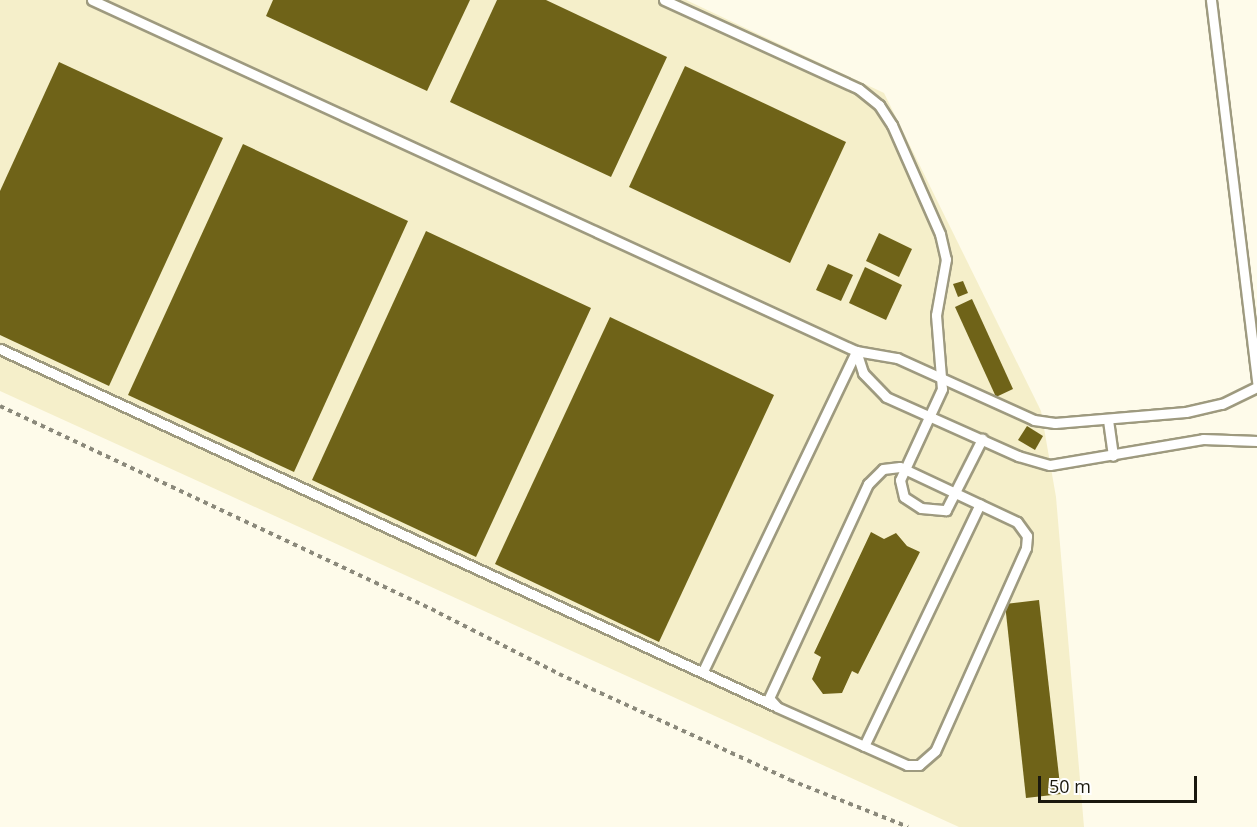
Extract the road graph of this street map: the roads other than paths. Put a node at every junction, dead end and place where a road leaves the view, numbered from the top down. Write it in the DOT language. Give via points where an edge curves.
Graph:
graph roads {
  1 [pos="92,0"];
  2 [pos="664,0"];
  3 [pos="1211,0"];
  4 [pos="0,349"];
  5 [pos="856,351"];
  6 [pos="942,378"];
  7 [pos="1257,382"];
  8 [pos="1257,387"];
  9 [pos="929,416"];
  10 [pos="1108,420"];
  11 [pos="982,439"];
  12 [pos="1257,441"];
  13 [pos="1113,456"];
  14 [pos="905,469"];
  15 [pos="957,493"];
  16 [pos="980,504"];
  17 [pos="703,670"];
  18 [pos="773,705"];
  19 [pos="864,746"];
  1 -- 5 [label="lane"];
  2 -- 6 [label="lane" via="859,89 879,105 892,125 944,246 946,272 936,315"];
  3 -- 7 [label="lane"];
  4 -- 17 [label="lane"];
  5 -- 6 [label="lane" via="882,353"];
  5 -- 9 [label="lane" via="863,373 877,391"];
  5 -- 17 [label="lane"];
  6 -- 9 [label="lane" via="939,399"];
  6 -- 10 [label="lane" via="1043,423"];
  8 -- 10 [label="lane" via="1222,404 1196,411"];
  9 -- 11 [label="lane"];
  9 -- 14 [label="lane"];
  10 -- 13 [label="lane"];
  11 -- 13 [label="lane" via="1050,465"];
  11 -- 15 [label="lane"];
  12 -- 13 [label="lane" via="1203,439"];
  14 -- 15 [label="lane"];
  14 -- 15 [label="lane" via="900,491 914,506 942,512"];
  14 -- 18 [label="lane" via="883,469 868,484 771,688 769,698"];
  15 -- 16 [label="lane"];
  16 -- 19 [label="lane"];
  16 -- 19 [label="lane" via="1022,525 1027,536 1026,548 935,751 926,762 913,765"];
  17 -- 18 [label="lane"];
  18 -- 19 [label="lane"];
}
